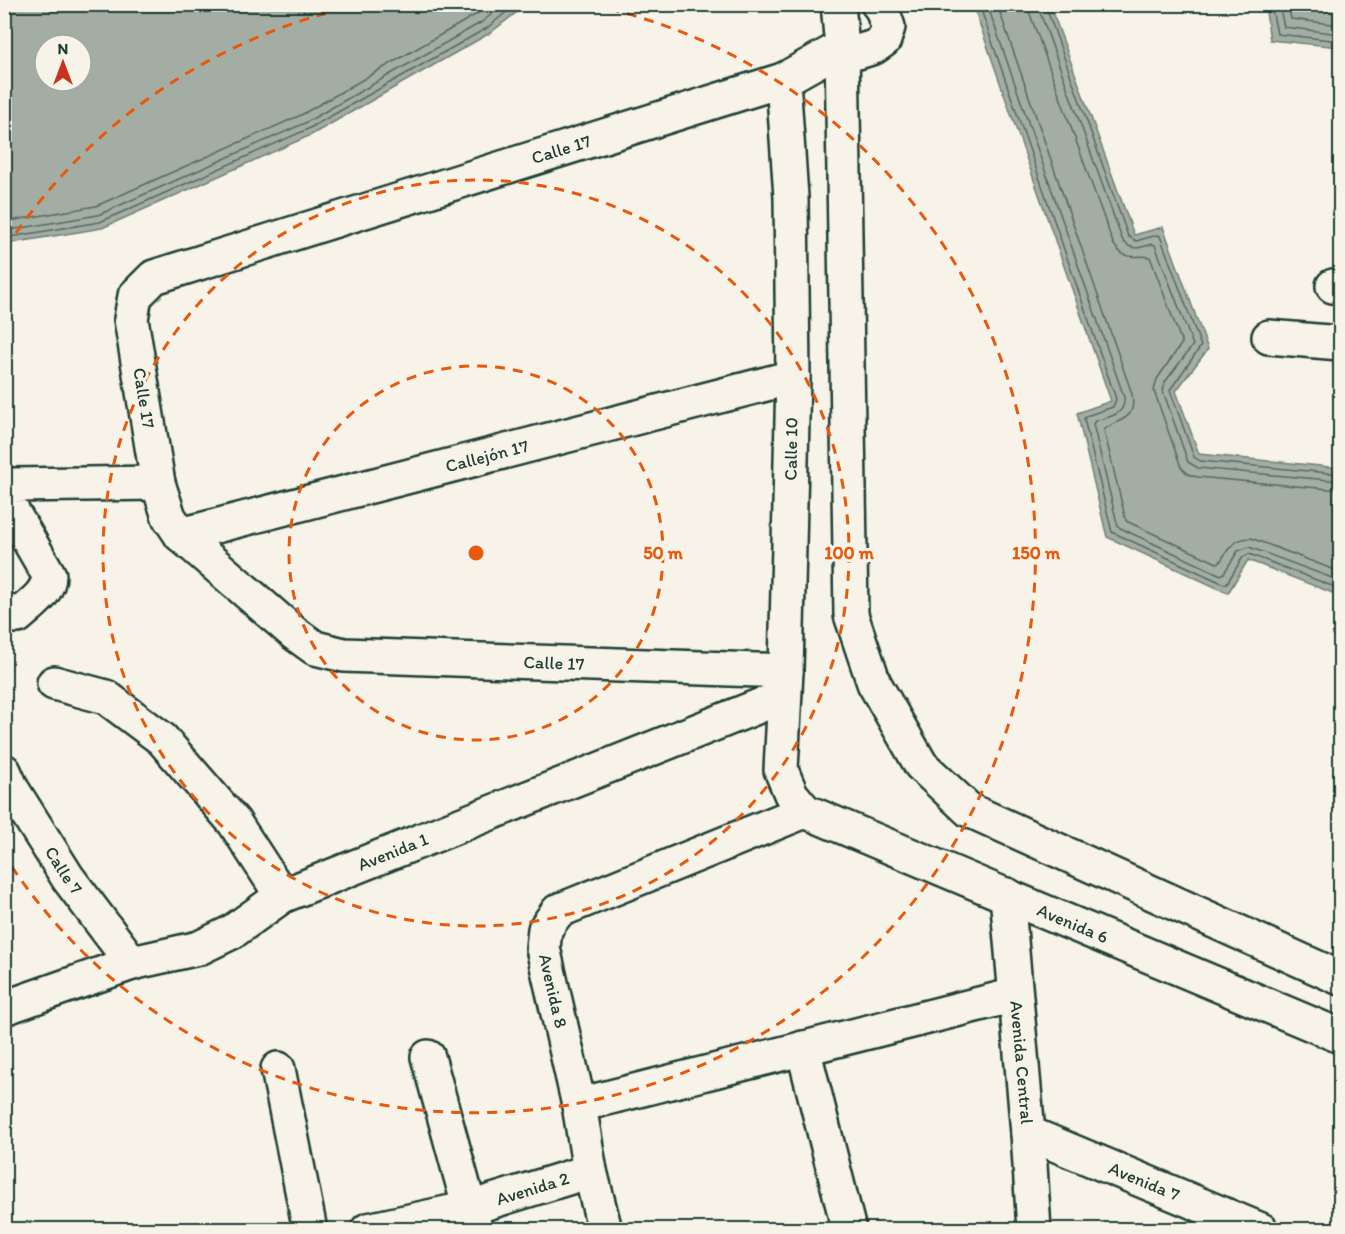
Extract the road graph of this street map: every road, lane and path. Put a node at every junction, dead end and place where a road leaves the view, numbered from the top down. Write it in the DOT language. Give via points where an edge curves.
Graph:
graph roads {
  1 [pos="878,4"];
  2 [pos="838,5"];
  3 [pos="842,47"];
  4 [pos="783,80"];
  5 [pos="1269,336"];
  6 [pos="1341,343"];
  7 [pos="793,377"];
  8 [pos="158,483"];
  9 [pos="181,535"];
  10 [pos="4,609"];
  11 [pos="54,682"];
  12 [pos="785,683"];
  13 [pos="4,771"];
  14 [pos="805,811"];
  15 [pos="1006,895"];
  16 [pos="282,896"];
  17 [pos="132,963"];
  18 [pos="1341,978"];
  19 [pos="1015,995"];
  20 [pos="4,1008"];
  21 [pos="1341,1036"];
  22 [pos="803,1048"];
  23 [pos="428,1057"];
  24 [pos="278,1069"];
  25 [pos="579,1105"];
  26 [pos="1028,1132"];
  27 [pos="590,1171"];
  28 [pos="473,1219"];
  29 [pos="310,1230"];
  30 [pos="368,1230"];
  31 [pos="605,1230"];
  32 [pos="849,1230"];
  33 [pos="1034,1230"];
  34 [pos="1262,1230"];
  1 -- 3 [label="street" via="888,27 884,40 874,48 858,52"];
  2 -- 3 [label="street"];
  3 -- 4 [label="street, Calle 17"];
  3 -- 18 [label="street" via="851,615 874,683 921,765 969,810"];
  4 -- 7 [label="street, Calle 10" via="791,196"];
  4 -- 8 [label="street, Calle 17" via="154,277 135,296 131,319"];
  5 -- 6 [label="street"];
  7 -- 9 [label="street, Callejón 17"];
  7 -- 12 [label="street, Calle 10"];
  8 -- 9 [label="street, Calle 17" via="169,517"];
  8 -- 10 [label="street" via="7,487 5,499 49,575 49,584 18,616 9,615"];
  9 -- 12 [label="street, Calle 17" via="315,648 344,655"];
  11 -- 16 [label="street" via="106,697 162,740 234,822"];
  12 -- 14 [label="street, Calle 10" via="781,770 790,794"];
  12 -- 16 [label="street, Avenida 1"];
  13 -- 17 [label="street, Calle 7" via="68,878"];
  14 -- 15 [label="street, Avenida 6"];
  14 -- 25 [label="street, Avenida 8" via="558,911 545,929 543,948"];
  15 -- 19 [label="street, Avenida Central"];
  15 -- 21 [label="street, Avenida 6"];
  16 -- 17 [label="street, Avenida 1" via="232,932 199,948"];
  17 -- 20 [label="street, Avenida 1"];
  19 -- 22 [label="street"];
  19 -- 26 [label="street, Avenida Central"];
  22 -- 25 [label="street"];
  22 -- 32 [label="street"];
  23 -- 28 [label="street"];
  24 -- 29 [label="street"];
  25 -- 27 [label="street, Avenida 8"];
  26 -- 33 [label="street, Avenida Central"];
  26 -- 34 [label="street, Avenida 7"];
  27 -- 28 [label="street, Avenida 2"];
  27 -- 31 [label="street, Avenida 8"];
  28 -- 30 [label="street, Avenida 2"];
}
